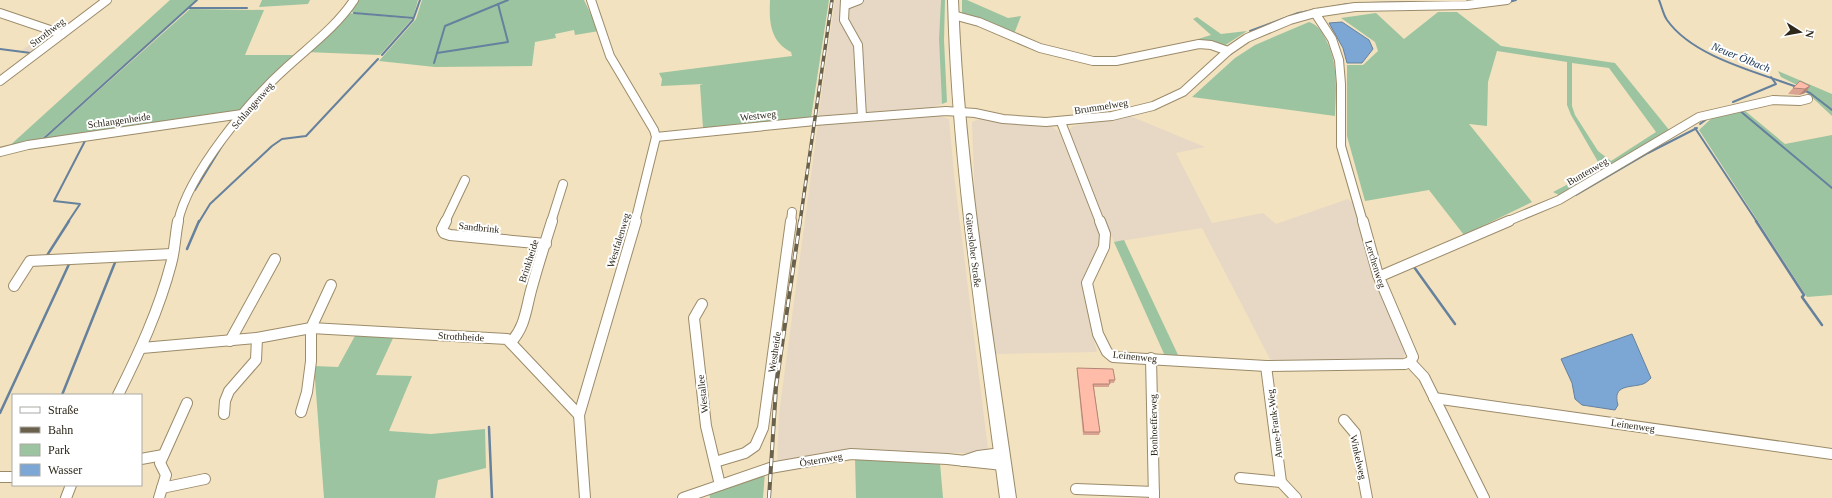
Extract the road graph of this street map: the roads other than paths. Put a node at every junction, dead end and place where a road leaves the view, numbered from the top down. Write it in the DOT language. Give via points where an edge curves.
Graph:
graph roads {
  1 [pos="107,0"];
  2 [pos="354,0"];
  3 [pos="591,0"];
  4 [pos="859,0"];
  5 [pos="953,0"];
  6 [pos="1507,0"];
  7 [pos="846,2"];
  8 [pos="0,13"];
  9 [pos="1315,13"];
  10 [pos="953,15"];
  11 [pos="62,34"];
  12 [pos="1228,51"];
  13 [pos="0,80"];
  14 [pos="1808,99"];
  15 [pos="958,112"];
  16 [pos="242,114"];
  17 [pos="862,117"];
  18 [pos="1060,122"];
  19 [pos="656,137"];
  20 [pos="0,152"];
  21 [pos="465,180"];
  22 [pos="563,184"];
  23 [pos="792,212"];
  24 [pos="546,244"];
  25 [pos="172,254"];
  26 [pos="275,259"];
  27 [pos="1378,275"];
  28 [pos="331,285"];
  29 [pos="14,286"];
  30 [pos="702,304"];
  31 [pos="311,328"];
  32 [pos="257,338"];
  33 [pos="230,341"];
  34 [pos="511,342"];
  35 [pos="142,348"];
  36 [pos="1151,358"];
  37 [pos="1410,362"];
  38 [pos="1266,366"];
  39 [pos="119,394"];
  40 [pos="1434,398"];
  41 [pos="187,403"];
  42 [pos="301,412"];
  43 [pos="224,414"];
  44 [pos="579,416"];
  45 [pos="1344,420"];
  46 [pos="1832,454"];
  47 [pos="163,455"];
  48 [pos="142,459"];
  49 [pos="1002,459"];
  50 [pos="715,462"];
  51 [pos="0,477"];
  52 [pos="12,477"];
  53 [pos="1240,478"];
  54 [pos="205,479"];
  55 [pos="1281,482"];
  56 [pos="720,485"];
  57 [pos="71,486"];
  58 [pos="1076,489"];
  59 [pos="160,493"];
  60 [pos="1154,495"];
  61 [pos="66,498"];
  62 [pos="584,498"];
  63 [pos="683,498"];
  64 [pos="1008,498"];
  65 [pos="1296,498"];
  66 [pos="1370,498"];
  67 [pos="1484,498"];
  1 -- 11 [label="street, Strothweg"];
  2 -- 16 [label="street, Schlangenweg" via="333,27 277,76"];
  3 -- 19 [label="street" via="610,56"];
  4 -- 7 [label="street"];
  5 -- 10 [label="main road, Gütersloher Straße"];
  6 -- 9 [label="street, Brummelweg" via="1467,5 1372,6"];
  7 -- 17 [label="street" via="844,20 858,45"];
  8 -- 11 [label="street"];
  9 -- 12 [label="street, Brummelweg" via="1270,27"];
  9 -- 27 [label="street, Lerchenweg" via="1336,48 1340,66 1341,146"];
  10 -- 12 [label="street" via="966,17 1021,41 1061,54 1102,62 1194,45 1210,45"];
  10 -- 15 [label="main road, Gütersloher Straße"];
  11 -- 13 [label="street, Strothweg"];
  12 -- 18 [label="street, Brummelweg" via="1183,92 1155,105 1112,116"];
  14 -- 27 [label="street, Buntenweg" via="1773,100 1699,117 1559,200"];
  15 -- 17 [label="street, Westweg"];
  15 -- 18 [label="street, Brummelweg" via="1011,120"];
  15 -- 49 [label="main road, Gütersloher Straße"];
  16 -- 20 [label="street, Schlangenheide" via="28,145"];
  16 -- 25 [label="street, Schlangenweg" via="212,156 182,206"];
  17 -- 19 [label="street, Westweg"];
  18 -- 36 [label="street, Leinenweg" via="1105,234 1106,243 1087,283 1101,343 1107,353 1113,356"];
  19 -- 44 [label="street, Westfalenweg" via="640,207"];
  21 -- 24 [label="street, Sandbrink" via="442,229 444,232 450,235"];
  22 -- 24 [label="street, Brinkheide"];
  23 -- 50 [label="street, Westheide" via="763,428 755,446 745,453"];
  24 -- 34 [label="street, Brinkheide" via="520,329 517,337"];
  25 -- 29 [label="street" via="30,261"];
  25 -- 35 [label="street, Schlangenweg" via="172,262"];
  26 -- 33 [label="street"];
  27 -- 37 [label="street, Lerchenweg" via="1413,357"];
  28 -- 31 [label="street"];
  30 -- 50 [label="street, Westallee" via="694,318 706,426"];
  31 -- 32 [label="street, Strothheide"];
  31 -- 34 [label="street, Strothheide" via="507,339"];
  31 -- 42 [label="street" via="308,392"];
  32 -- 33 [label="street, Strothheide"];
  32 -- 43 [label="street" via="254,364 231,387 223,405"];
  33 -- 35 [label="street, Strothheide"];
  34 -- 44 [label="street"];
  35 -- 39 [label="street, Schlangenweg"];
  36 -- 38 [label="street, Leinenweg"];
  36 -- 60 [label="street, Bonhoefferweg"];
  37 -- 38 [label="street, Leinenweg"];
  37 -- 40 [label="street" via="1424,377"];
  38 -- 55 [label="street, Anne-Frank-Weg"];
  40 -- 46 [label="street, Leinenweg"];
  40 -- 67 [label="street"];
  41 -- 47 [label="street"];
  44 -- 62 [label="street, Westfalenweg"];
  45 -- 66 [label="street, Winkelweg" via="1355,433"];
  47 -- 48 [label="street"];
  47 -- 59 [label="street" via="160,463 166,476"];
  49 -- 56 [label="street, Östernweg" via="963,461 851,454 770,468"];
  49 -- 64 [label="main road, Gütersloher Straße"];
  50 -- 56 [label="street, Westallee"];
  51 -- 52 [label="street"];
  53 -- 55 [label="street"];
  54 -- 59 [label="street"];
  55 -- 65 [label="street"];
  56 -- 63 [label="street, Östernweg"];
  57 -- 61 [label="street"];
  58 -- 60 [label="street, Bonhoefferweg"];
}
